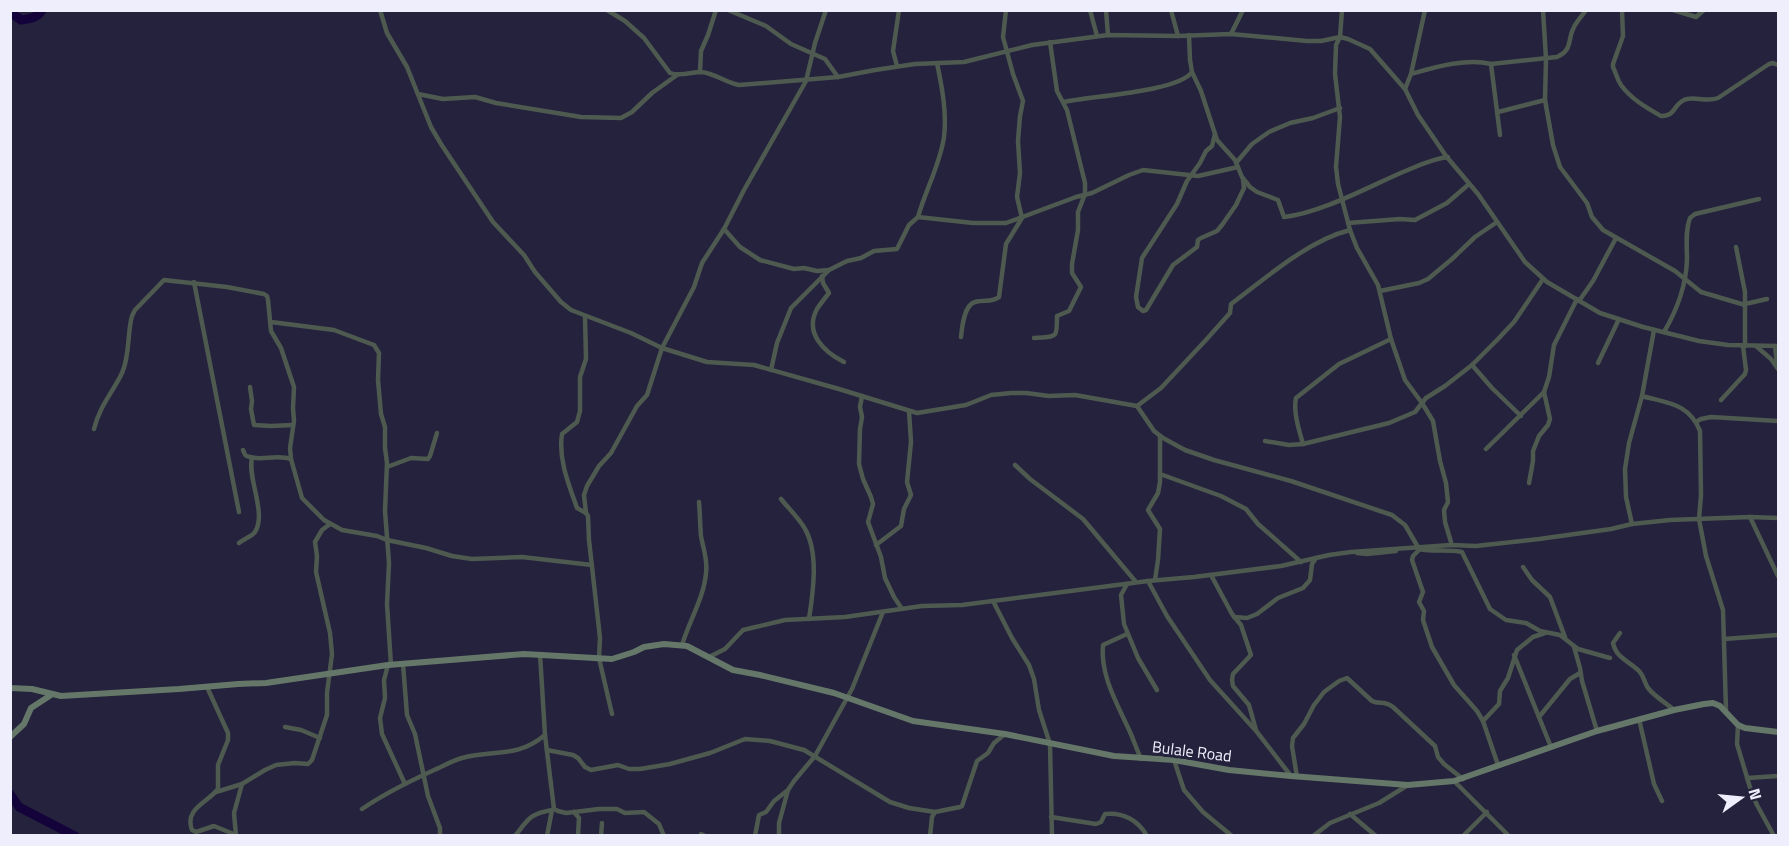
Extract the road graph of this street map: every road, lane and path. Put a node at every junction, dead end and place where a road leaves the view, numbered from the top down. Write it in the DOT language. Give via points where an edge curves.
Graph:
graph roads {
  1 [pos="380,10"];
  2 [pos="608,10"];
  3 [pos="716,10"];
  4 [pos="728,10"];
  5 [pos="826,10"];
  6 [pos="900,10"];
  7 [pos="1006,10"];
  8 [pos="1090,10"];
  9 [pos="1106,10"];
  10 [pos="1171,10"];
  11 [pos="1243,10"];
  12 [pos="1342,10"];
  13 [pos="1425,10"];
  14 [pos="1543,10"];
  15 [pos="1586,10"];
  16 [pos="1622,10"];
  17 [pos="1672,10"];
  18 [pos="1704,10"];
  19 [pos="1231,34"];
  20 [pos="1108,35"];
  21 [pos="1189,35"];
  22 [pos="1097,36"];
  23 [pos="1178,36"];
  24 [pos="1340,37"];
  25 [pos="1050,42"];
  26 [pos="1008,51"];
  27 [pos="812,54"];
  28 [pos="1546,59"];
  29 [pos="937,63"];
  30 [pos="1491,64"];
  31 [pos="1779,65"];
  32 [pos="897,66"];
  33 [pos="700,72"];
  34 [pos="1192,72"];
  35 [pos="1411,74"];
  36 [pos="676,75"];
  37 [pos="838,77"];
  38 [pos="806,81"];
  39 [pos="1405,89"];
  40 [pos="418,94"];
  41 [pos="1545,100"];
  42 [pos="1064,102"];
  43 [pos="1340,108"];
  44 [pos="1498,112"];
  45 [pos="1215,134"];
  46 [pos="1500,135"];
  47 [pos="1448,157"];
  48 [pos="1237,165"];
  49 [pos="1191,175"];
  50 [pos="1242,177"];
  51 [pos="1469,184"];
  52 [pos="1085,194"];
  53 [pos="1342,199"];
  54 [pos="1759,200"];
  55 [pos="918,217"];
  56 [pos="1022,218"];
  57 [pos="1497,222"];
  58 [pos="1348,223"];
  59 [pos="724,229"];
  60 [pos="1350,230"];
  61 [pos="1616,238"];
  62 [pos="1737,247"];
  63 [pos="829,270"];
  64 [pos="822,276"];
  65 [pos="1543,279"];
  66 [pos="1684,279"];
  67 [pos="194,282"];
  68 [pos="1380,291"];
  69 [pos="1767,299"];
  70 [pos="1578,300"];
  71 [pos="1745,304"];
  72 [pos="585,317"];
  73 [pos="1620,319"];
  74 [pos="270,322"];
  75 [pos="1654,330"];
  76 [pos="1664,332"];
  77 [pos="961,337"];
  78 [pos="1034,338"];
  79 [pos="1391,339"];
  80 [pos="1744,346"];
  81 [pos="1756,346"];
  82 [pos="1777,346"];
  83 [pos="662,348"];
  84 [pos="844,362"];
  85 [pos="1598,363"];
  86 [pos="1472,365"];
  87 [pos="1778,368"];
  88 [pos="771,370"];
  89 [pos="250,387"];
  90 [pos="1544,392"];
  91 [pos="862,396"];
  92 [pos="1641,396"];
  93 [pos="1721,400"];
  94 [pos="1422,403"];
  95 [pos="1137,406"];
  96 [pos="909,411"];
  97 [pos="1521,416"];
  98 [pos="1779,421"];
  99 [pos="1696,422"];
  100 [pos="293,425"];
  101 [pos="94,429"];
  102 [pos="437,433"];
  103 [pos="1160,436"];
  104 [pos="1265,441"];
  105 [pos="1303,444"];
  106 [pos="1486,449"];
  107 [pos="243,450"];
  108 [pos="252,458"];
  109 [pos="291,459"];
  110 [pos="1015,465"];
  111 [pos="387,466"];
  112 [pos="1160,474"];
  113 [pos="1529,483"];
  114 [pos="781,499"];
  115 [pos="699,502"];
  116 [pos="240,512"];
  117 [pos="586,513"];
  118 [pos="1750,517"];
  119 [pos="1779,518"];
  120 [pos="1699,519"];
  121 [pos="330,524"];
  122 [pos="1632,524"];
  123 [pos="387,540"];
  124 [pos="1451,542"];
  125 [pos="239,543"];
  126 [pos="876,546"];
  127 [pos="1419,548"];
  128 [pos="1316,558"];
  129 [pos="1301,562"];
  130 [pos="592,565"];
  131 [pos="1523,567"];
  132 [pos="1211,575"];
  133 [pos="1779,576"];
  134 [pos="1155,580"];
  135 [pos="1148,581"];
  136 [pos="1136,582"];
  137 [pos="1127,584"];
  138 [pos="993,601"];
  139 [pos="902,609"];
  140 [pos="883,612"];
  141 [pos="1234,617"];
  142 [pos="809,619"];
  143 [pos="1545,633"];
  144 [pos="1620,633"];
  145 [pos="1127,634"];
  146 [pos="1779,634"];
  147 [pos="1565,637"];
  148 [pos="1724,639"];
  149 [pos="682,645"];
  150 [pos="1574,647"];
  151 [pos="540,654"];
  152 [pos="1514,654"];
  153 [pos="709,657"];
  154 [pos="599,658"];
  155 [pos="1610,658"];
  156 [pos="403,664"];
  157 [pos="390,665"];
  158 [pos="329,673"];
  159 [pos="1580,673"];
  160 [pos="207,687"];
  161 [pos="10,688"];
  162 [pos="1157,690"];
  163 [pos="51,695"];
  164 [pos="846,698"];
  165 [pos="1674,710"];
  166 [pos="1726,710"];
  167 [pos="612,714"];
  168 [pos="1539,717"];
  169 [pos="1639,719"];
  170 [pos="1483,721"];
  171 [pos="1738,725"];
  172 [pos="285,727"];
  173 [pos="1598,731"];
  174 [pos="1257,732"];
  175 [pos="1779,732"];
  176 [pos="1005,734"];
  177 [pos="545,735"];
  178 [pos="10,737"];
  179 [pos="320,738"];
  180 [pos="1050,744"];
  181 [pos="1551,747"];
  182 [pos="547,750"];
  183 [pos="815,756"];
  184 [pos="1141,759"];
  185 [pos="1174,760"];
  186 [pos="1498,765"];
  187 [pos="423,775"];
  188 [pos="1779,776"];
  189 [pos="1294,777"];
  190 [pos="1747,778"];
  191 [pos="1463,779"];
  192 [pos="1454,782"];
  193 [pos="242,784"];
  194 [pos="405,784"];
  195 [pos="1408,784"];
  196 [pos="788,790"];
  197 [pos="216,792"];
  198 [pos="1662,801"];
  199 [pos="553,808"];
  200 [pos="362,809"];
  201 [pos="574,812"];
  202 [pos="935,812"];
  203 [pos="1487,812"];
  204 [pos="1350,814"];
  205 [pos="1051,817"];
  206 [pos="602,822"];
  207 [pos="236,835"];
  208 [pos="1313,835"];
  209 [pos="440,836"];
  210 [pos="515,836"];
  211 [pos="547,836"];
  212 [pos="578,836"];
  213 [pos="601,836"];
  214 [pos="664,836"];
  215 [pos="755,836"];
  216 [pos="779,836"];
  217 [pos="930,836"];
  218 [pos="1052,836"];
  219 [pos="1147,836"];
  220 [pos="1232,836"];
  221 [pos="1376,836"];
  222 [pos="1463,836"];
  223 [pos="1509,836"];
  224 [pos="1774,836"];
  1 -- 40 [label="street" via="387,33"];
  2 -- 36 [label="street" via="644,38 668,71"];
  3 -- 33 [label="street" via="701,51"];
  4 -- 27 [label="street" via="766,26 783,40"];
  5 -- 27 [label="street"];
  6 -- 32 [label="street" via="892,51"];
  7 -- 26 [label="street" via="1003,33"];
  8 -- 22 [label="street"];
  9 -- 20 [label="street"];
  10 -- 23 [label="street"];
  11 -- 19 [label="street"];
  12 -- 24 [label="street"];
  13 -- 35 [label="street"];
  14 -- 28 [label="street"];
  15 -- 28 [label="street" via="1573,28 1564,53"];
  16 -- 31 [label="street" via="1623,36 1613,67 1626,91 1661,116 1670,114 1687,98 1718,99 1769,64"];
  17 -- 18 [label="street" via="1696,17"];
  19 -- 21 [label="street"];
  19 -- 24 [label="street" via="1307,41"];
  20 -- 22 [label="street"];
  20 -- 23 [label="street"];
  21 -- 23 [label="street"];
  21 -- 34 [label="street"];
  22 -- 25 [label="street"];
  24 -- 39 [label="street" via="1370,49"];
  24 -- 43 [label="street" via="1335,74"];
  25 -- 26 [label="street"];
  25 -- 42 [label="street" via="1057,91"];
  26 -- 29 [label="street" via="974,60"];
  26 -- 56 [label="street" via="1023,101 1017,197"];
  27 -- 37 [label="street" via="828,61"];
  27 -- 38 [label="street"];
  28 -- 30 [label="street"];
  28 -- 41 [label="street"];
  29 -- 32 [label="street"];
  29 -- 55 [label="street" via="944,139"];
  30 -- 35 [label="street" via="1480,61"];
  30 -- 44 [label="street"];
  32 -- 37 [label="street"];
  33 -- 36 [label="street"];
  33 -- 38 [label="street" via="739,85"];
  34 -- 42 [label="street" via="1189,77 1157,87"];
  34 -- 45 [label="street"];
  35 -- 39 [label="street"];
  36 -- 40 [label="street" via="621,118 581,117 475,97 443,99"];
  37 -- 38 [label="street"];
  38 -- 59 [label="street"];
  39 -- 47 [label="street"];
  40 -- 72 [label="street" via="431,127 493,222 561,302"];
  41 -- 44 [label="street"];
  41 -- 61 [label="street" via="1560,167 1587,202 1598,225"];
  42 -- 52 [label="street"];
  43 -- 48 [label="street" via="1269,132 1252,144"];
  43 -- 53 [label="street" via="1336,178"];
  44 -- 46 [label="street"];
  45 -- 48 [label="street"];
  45 -- 49 [label="street" via="1212,146"];
  47 -- 51 [label="street"];
  47 -- 53 [label="street" via="1418,165"];
  48 -- 49 [label="street" via="1201,176"];
  48 -- 50 [label="street"];
  49 -- 50 [label="street" via="1178,204 1142,258 1136,297 1143,311 1173,265 1197,247 1201,238 1222,225 1244,188"];
  49 -- 52 [label="street" via="1143,170"];
  50 -- 53 [label="street" via="1255,191 1277,199 1284,217"];
  51 -- 57 [label="street"];
  51 -- 58 [label="street" via="1447,203 1415,220"];
  52 -- 56 [label="street"];
  52 -- 78 [label="street" via="1078,212 1072,264 1080,290 1069,311 1057,316 1058,332"];
  53 -- 58 [label="street"];
  54 -- 66 [label="street" via="1690,218"];
  55 -- 56 [label="street" via="996,223"];
  55 -- 63 [label="street" via="909,225 897,249 874,251"];
  56 -- 77 [label="street" via="1006,242 999,297 971,304 963,320"];
  57 -- 65 [label="street" via="1525,262"];
  57 -- 68 [label="street" via="1428,279"];
  58 -- 60 [label="street"];
  59 -- 63 [label="street" via="740,247 760,260 790,268"];
  59 -- 83 [label="street" via="705,257"];
  60 -- 68 [label="street"];
  60 -- 95 [label="street" via="1297,255 1231,304 1230,313 1205,341 1161,388"];
  61 -- 66 [label="street" via="1675,270"];
  61 -- 70 [label="street"];
  62 -- 71 [label="street"];
  63 -- 64 [label="street"];
  64 -- 84 [label="street" via="829,293 817,309 814,332 824,348"];
  64 -- 88 [label="street" via="791,308"];
  65 -- 70 [label="street"];
  65 -- 86 [label="street" via="1514,322"];
  66 -- 71 [label="street" via="1701,292"];
  66 -- 76 [label="street" via="1675,313"];
  67 -- 74 [label="street" via="264,294"];
  67 -- 101 [label="street" via="164,280 135,310 125,365"];
  67 -- 116 [label="street"];
  68 -- 79 [label="street"];
  69 -- 71 [label="street"];
  70 -- 73 [label="street"];
  70 -- 90 [label="street" via="1554,345"];
  71 -- 80 [label="street"];
  72 -- 83 [label="street"];
  72 -- 117 [label="street" via="586,359 580,373 580,411 577,422 562,434 561,443 577,508"];
  73 -- 75 [label="street"];
  73 -- 85 [label="street"];
  74 -- 100 [label="street" via="270,331 281,348 293,383"];
  74 -- 111 [label="street" via="334,330 376,347"];
  75 -- 76 [label="street"];
  75 -- 92 [label="street"];
  76 -- 80 [label="street"];
  79 -- 94 [label="street" via="1405,380"];
  79 -- 105 [label="street" via="1339,364 1296,398"];
  80 -- 81 [label="street"];
  80 -- 93 [label="street" via="1745,374"];
  81 -- 82 [label="street"];
  81 -- 87 [label="street"];
  82 -- 87 [label="street"];
  83 -- 88 [label="street" via="714,363"];
  83 -- 117 [label="street" via="647,395 587,486"];
  86 -- 94 [label="street"];
  86 -- 97 [label="street"];
  88 -- 91 [label="street"];
  89 -- 100 [label="street" via="254,424"];
  90 -- 97 [label="street"];
  90 -- 113 [label="street" via="1550,419 1533,451"];
  91 -- 96 [label="street"];
  91 -- 126 [label="street" via="859,464 872,499 868,522"];
  92 -- 99 [label="street" via="1684,408"];
  92 -- 122 [label="street" via="1625,475"];
  94 -- 105 [label="street" via="1415,412 1389,423"];
  94 -- 124 [label="street" via="1433,421 1446,483 1445,522"];
  95 -- 96 [label="street" via="1075,395 1011,393 991,395 966,405"];
  95 -- 103 [label="street"];
  96 -- 126 [label="street" via="907,482 912,495 905,504 901,526"];
  97 -- 106 [label="street"];
  98 -- 99 [label="street" via="1711,417"];
  99 -- 120 [label="street" via="1701,439"];
  100 -- 109 [label="street"];
  102 -- 111 [label="street" via="428,459 411,458"];
  103 -- 112 [label="street"];
  103 -- 127 [label="street" via="1207,458 1392,515 1405,525"];
  104 -- 105 [label="street"];
  107 -- 108 [label="street"];
  108 -- 109 [label="street"];
  108 -- 125 [label="street" via="258,521 253,534"];
  109 -- 121 [label="street" via="302,498"];
  110 -- 136 [label="street" via="1083,519"];
  111 -- 123 [label="street"];
  112 -- 129 [label="street" via="1245,509"];
  112 -- 134 [label="street" via="1158,493 1148,509 1160,529"];
  114 -- 142 [label="street" via="805,528 810,541 814,578"];
  115 -- 149 [label="street" via="706,574"];
  117 -- 130 [label="street"];
  118 -- 119 [label="street"];
  118 -- 120 [label="street"];
  118 -- 133 [label="street"];
  120 -- 122 [label="street"];
  120 -- 148 [label="street" via="1721,603"];
  121 -- 123 [label="street"];
  121 -- 158 [label="street" via="315,542 316,572 330,633"];
  122 -- 127 [label="street" via="1505,543"];
  123 -- 130 [label="street" via="472,559 522,557"];
  123 -- 157 [label="street"];
  126 -- 139 [label="street" via="885,578"];
  127 -- 128 [label="street"];
  127 -- 143 [label="street" via="1462,552 1490,609 1506,620 1526,622"];
  127 -- 170 [label="street" via="1412,560 1422,589 1419,602 1431,645 1454,685"];
  128 -- 129 [label="street"];
  128 -- 141 [label="street" via="1310,580 1303,588 1278,598 1257,614"];
  129 -- 132 [label="street"];
  130 -- 154 [label="street"];
  131 -- 147 [label="street" via="1550,597"];
  132 -- 134 [label="street"];
  132 -- 141 [label="street"];
  134 -- 135 [label="street"];
  135 -- 136 [label="street"];
  135 -- 174 [label="street" via="1210,680"];
  136 -- 137 [label="street"];
  137 -- 138 [label="street"];
  137 -- 145 [label="street" via="1120,598"];
  138 -- 139 [label="street"];
  138 -- 180 [label="street" via="1033,675"];
  139 -- 140 [label="street"];
  140 -- 142 [label="street"];
  140 -- 164 [label="street"];
  141 -- 174 [label="street" via="1251,655 1233,674 1232,683 1249,705"];
  142 -- 153 [label="street" via="748,628"];
  143 -- 147 [label="street"];
  143 -- 152 [label="street" via="1527,641"];
  144 -- 165 [label="street" via="1613,643 1621,658 1640,672 1650,690"];
  145 -- 162 [label="street"];
  145 -- 184 [label="street" via="1103,645 1103,662"];
  146 -- 148 [label="street"];
  147 -- 150 [label="street"];
  148 -- 166 [label="street"];
  149 -- 153 [label="street, Bulale Road"];
  149 -- 154 [label="street, Bulale Road" via="647,646 615,659"];
  150 -- 155 [label="street"];
  150 -- 159 [label="street"];
  151 -- 154 [label="street, Bulale Road"];
  151 -- 156 [label="street, Bulale Road"];
  151 -- 177 [label="street"];
  152 -- 168 [label="street"];
  152 -- 170 [label="street" via="1498,704"];
  153 -- 164 [label="street, Bulale Road" via="733,670"];
  154 -- 167 [label="street"];
  156 -- 157 [label="street, Bulale Road"];
  156 -- 187 [label="street" via="407,715"];
  157 -- 158 [label="street, Bulale Road"];
  157 -- 194 [label="street" via="384,680 382,734"];
  158 -- 160 [label="street, Bulale Road"];
  158 -- 179 [label="street" via="327,710"];
  159 -- 168 [label="street" via="1570,679"];
  159 -- 173 [label="street"];
  160 -- 163 [label="street, Bulale Road"];
  160 -- 197 [label="street" via="228,733 218,765"];
  161 -- 163 [label="street, Bulale Road"];
  163 -- 178 [label="street" via="31,708 24,724"];
  164 -- 176 [label="street, Bulale Road" via="906,720"];
  164 -- 183 [label="street"];
  165 -- 166 [label="street, Bulale Road" via="1713,703"];
  165 -- 169 [label="street, Bulale Road"];
  166 -- 171 [label="street"];
  168 -- 181 [label="street"];
  169 -- 173 [label="street, Bulale Road"];
  169 -- 198 [label="street" via="1654,784"];
  170 -- 186 [label="street"];
  171 -- 175 [label="street"];
  171 -- 190 [label="street" via="1737,744"];
  172 -- 179 [label="street"];
  173 -- 181 [label="street, Bulale Road"];
  174 -- 189 [label="street"];
  176 -- 180 [label="street, Bulale Road"];
  176 -- 202 [label="street" via="977,761 962,806"];
  177 -- 182 [label="street"];
  177 -- 187 [label="street" via="518,751 463,758"];
  179 -- 193 [label="street" via="309,764 276,765"];
  180 -- 184 [label="street, Bulale Road"];
  180 -- 205 [label="street"];
  181 -- 186 [label="street, Bulale Road"];
  182 -- 183 [label="street" via="573,755 593,770 615,765 629,769 670,764 749,738 794,747"];
  182 -- 199 [label="street"];
  183 -- 196 [label="street"];
  183 -- 202 [label="street" via="887,801"];
  184 -- 185 [label="street, Bulale Road"];
  185 -- 189 [label="street, Bulale Road"];
  185 -- 220 [label="street" via="1184,790"];
  186 -- 191 [label="street, Bulale Road"];
  187 -- 194 [label="street"];
  187 -- 209 [label="street"];
  188 -- 190 [label="street"];
  189 -- 191 [label="street" via="1293,738 1324,692 1347,678 1375,703 1393,707 1435,746 1444,764"];
  189 -- 195 [label="street, Bulale Road"];
  190 -- 224 [label="street" via="1756,805"];
  191 -- 192 [label="street, Bulale Road"];
  192 -- 195 [label="street, Bulale Road"];
  192 -- 203 [label="street"];
  193 -- 197 [label="street"];
  193 -- 207 [label="street" via="234,813"];
  194 -- 200 [label="street"];
  195 -- 204 [label="street" via="1378,803"];
  196 -- 215 [label="street" via="759,815"];
  196 -- 216 [label="street"];
  197 -- 207 [label="street" via="191,815 191,829 196,832 213,826"];
  199 -- 201 [label="street"];
  199 -- 210 [label="street" via="531,816"];
  199 -- 211 [label="street"];
  201 -- 212 [label="street" via="579,818"];
  201 -- 214 [label="street" via="644,812 659,824"];
  202 -- 217 [label="street"];
  203 -- 222 [label="street"];
  203 -- 223 [label="street"];
  204 -- 208 [label="street"];
  204 -- 221 [label="street"];
  205 -- 218 [label="street"];
  205 -- 219 [label="street" via="1096,824 1105,814 1116,814 1137,822"];
  206 -- 213 [label="street"];
}
